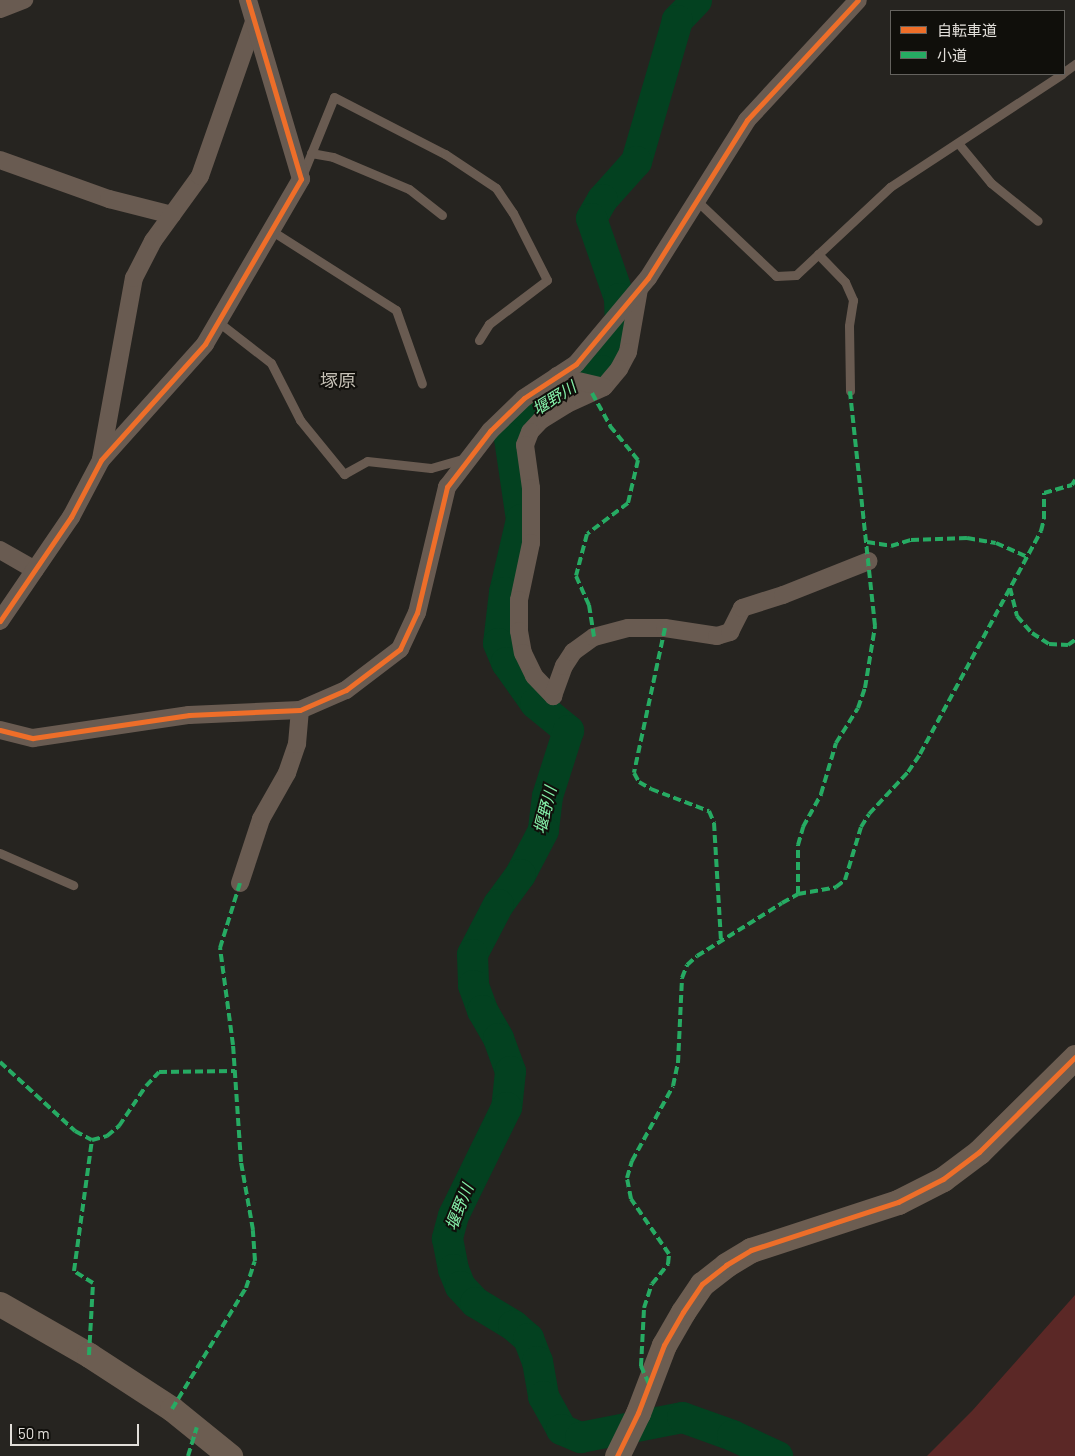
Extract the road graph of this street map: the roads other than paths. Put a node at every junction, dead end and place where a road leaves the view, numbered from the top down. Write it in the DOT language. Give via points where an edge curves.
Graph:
graph roads {
  1 [pos="24,0"];
  2 [pos="248,0"];
  3 [pos="858,0"];
  4 [pos="0,9"];
  5 [pos="254,22"];
  6 [pos="1060,75"];
  7 [pos="958,143"];
  8 [pos="311,153"];
  9 [pos="0,160"];
  10 [pos="301,179"];
  11 [pos="696,200"];
  12 [pos="172,215"];
  13 [pos="442,215"];
  14 [pos="1038,221"];
  15 [pos="272,231"];
  16 [pos="818,254"];
  17 [pos="636,292"];
  18 [pos="217,321"];
  19 [pos="479,340"];
  20 [pos="560,377"];
  21 [pos="422,384"];
  22 [pos="601,387"];
  23 [pos="850,391"];
  24 [pos="470,457"];
  25 [pos="101,460"];
  26 [pos="0,550"];
  27 [pos="869,561"];
  28 [pos="35,570"];
  29 [pos="0,621"];
  30 [pos="300,710"];
  31 [pos="0,730"];
  32 [pos="0,853"];
  33 [pos="240,883"];
  34 [pos="73,885"];
  35 [pos="1075,1057"];
  36 [pos="0,1304"];
  37 [pos="620,1452"];
  38 [pos="230,1456"];
  1 -- 4 [label="street"];
  2 -- 5 [label="street"];
  3 -- 11 [label="street" via="747,120"];
  5 -- 10 [label="street"];
  5 -- 12 [label="street" via="200,176"];
  6 -- 7 [label="lane"];
  7 -- 14 [label="lane" via="991,183"];
  7 -- 16 [label="lane" via="890,187"];
  8 -- 10 [label="lane"];
  8 -- 13 [label="lane" via="333,157 409,189"];
  8 -- 19 [label="lane" via="334,97 445,154 496,188 514,213 547,280 489,324"];
  9 -- 12 [label="street" via="109,199"];
  10 -- 15 [label="street"];
  11 -- 16 [label="lane" via="776,276 796,275"];
  11 -- 17 [label="street"];
  12 -- 25 [label="street" via="153,241 134,278"];
  15 -- 18 [label="street"];
  15 -- 21 [label="lane" via="396,310"];
  16 -- 23 [label="lane" via="846,282 853,300 849,326"];
  17 -- 20 [label="street" via="576,364"];
  17 -- 22 [label="street" via="628,352 619,369"];
  18 -- 24 [label="lane" via="271,363 300,420 344,474 367,460 431,468"];
  18 -- 25 [label="street" via="205,344"];
  20 -- 22 [label="street"];
  20 -- 24 [label="street" via="524,398"];
  22 -- 27 [label="street" via="541,420 530,432 524,446 531,488 531,543 519,600 519,631 523,653 534,676 553,696 573,652 594,637 628,628 665,628 717,636 730,632 742,608"];
  24 -- 30 [label="street" via="447,487 417,614 400,649 346,690"];
  25 -- 28 [label="street" via="71,517"];
  26 -- 28 [label="street"];
  28 -- 29 [label="street"];
  30 -- 31 [label="street" via="189,714 33,738"];
  30 -- 33 [label="street" via="296,744 287,773 261,819"];
  32 -- 34 [label="lane"];
  35 -- 37 [label="street" via="979,1152 943,1179 898,1202 751,1250 708,1279 664,1345"];
  36 -- 38 [label="street" via="114,1371 197,1427"];
}
